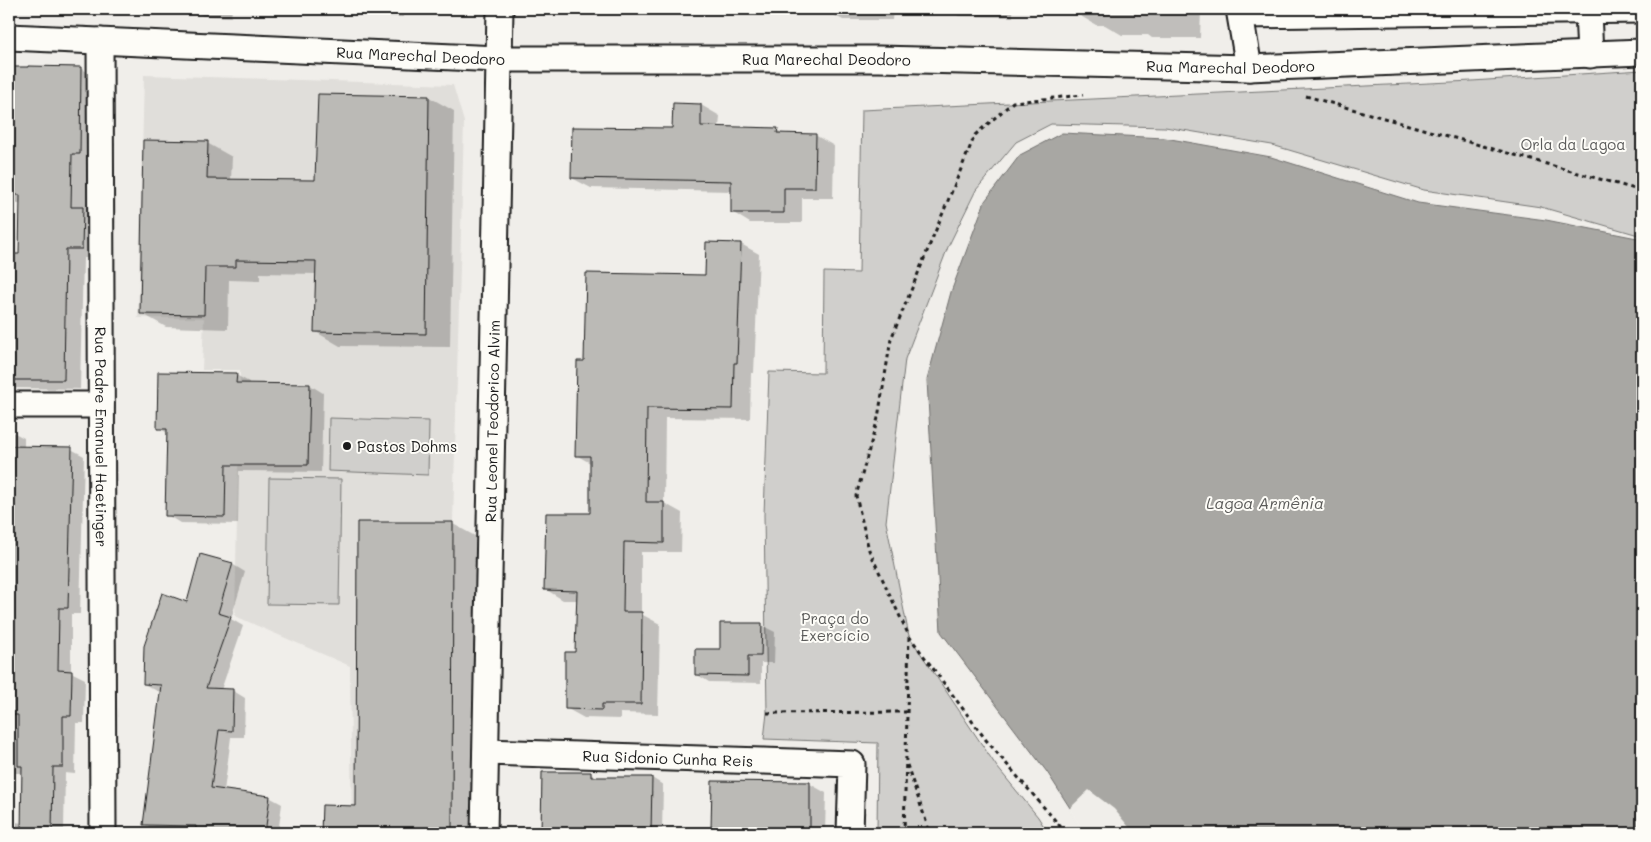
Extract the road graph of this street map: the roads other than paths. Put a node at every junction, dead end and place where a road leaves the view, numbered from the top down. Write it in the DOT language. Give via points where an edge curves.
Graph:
graph roads {
  1 [pos="500,9"];
  2 [pos="1642,10"];
  3 [pos="1588,11"];
  4 [pos="1240,12"];
  5 [pos="9,37"];
  6 [pos="100,40"];
  7 [pos="1642,52"];
  8 [pos="1590,54"];
  9 [pos="498,59"];
  10 [pos="1249,68"];
  11 [pos="9,404"];
  12 [pos="101,405"];
  13 [pos="486,752"];
  14 [pos="103,833"];
  15 [pos="484,833"];
  16 [pos="850,833"];
  1 -- 9 [label="street, Rua Leonel Teodorico Alvim"];
  2 -- 3 [label="street"];
  3 -- 4 [label="street"];
  3 -- 8 [label="street"];
  4 -- 10 [label="street"];
  5 -- 6 [label="street, Rua Marechal Deodoro"];
  6 -- 9 [label="street, Rua Marechal Deodoro"];
  6 -- 12 [label="street, Rua Padre Emanuel Haetinger"];
  7 -- 8 [label="street, Rua Marechal Deodoro"];
  8 -- 10 [label="street, Rua Marechal Deodoro"];
  9 -- 10 [label="street, Rua Marechal Deodoro" via="879,59"];
  9 -- 13 [label="street, Rua Leonel Teodorico Alvim"];
  11 -- 12 [label="street"];
  12 -- 14 [label="street, Rua Padre Emanuel Haetinger"];
  13 -- 15 [label="street, Rua Leonel Teodorico Alvim"];
  13 -- 16 [label="street, Rua Sidonio Cunha Reis" via="852,764"];
}
